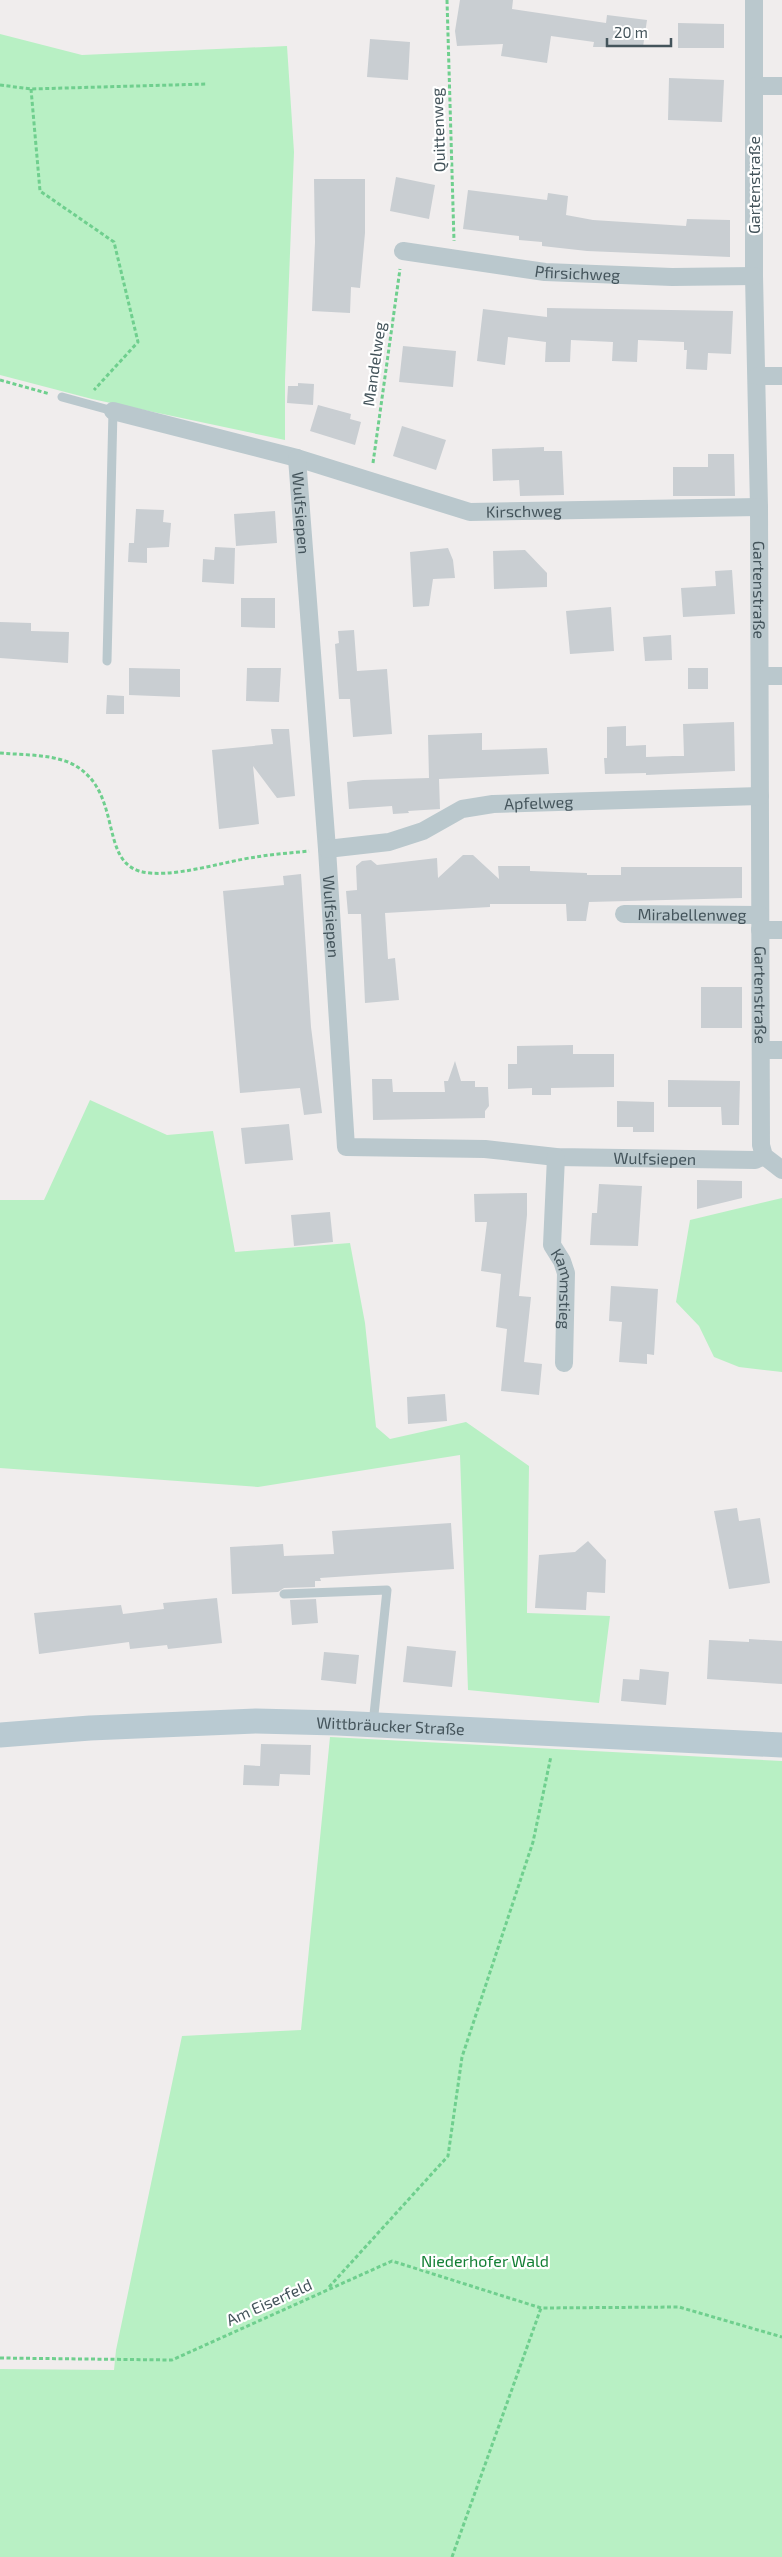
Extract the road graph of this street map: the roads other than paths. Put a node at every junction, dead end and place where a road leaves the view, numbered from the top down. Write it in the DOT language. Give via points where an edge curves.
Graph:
graph roads {
  1 [pos="754,0"];
  2 [pos="755,86"];
  3 [pos="782,86"];
  4 [pos="403,251"];
  5 [pos="754,276"];
  6 [pos="757,376"];
  7 [pos="782,376"];
  8 [pos="62,397"];
  9 [pos="113,411"];
  10 [pos="297,458"];
  11 [pos="759,507"];
  12 [pos="107,661"];
  13 [pos="760,676"];
  14 [pos="782,676"];
  15 [pos="760,796"];
  16 [pos="327,849"];
  17 [pos="624,914"];
  18 [pos="760,922"];
  19 [pos="782,930"];
  20 [pos="762,1050"];
  21 [pos="782,1050"];
  22 [pos="764,1156"];
  23 [pos="556,1157"];
  24 [pos="782,1170"];
  25 [pos="564,1363"];
  26 [pos="284,1594"];
  27 [pos="373,1724"];
  28 [pos="0,1735"];
  29 [pos="782,1745"];
  1 -- 2 [label="street, Gartenstraße"];
  2 -- 3 [label="street"];
  2 -- 5 [label="street, Gartenstraße"];
  4 -- 5 [label="street, Pfirsichweg" via="545,272 672,277"];
  5 -- 6 [label="street, Gartenstraße"];
  6 -- 7 [label="street"];
  6 -- 11 [label="street, Gartenstraße"];
  8 -- 9 [label="lane, Wulfsiepen"];
  9 -- 10 [label="street, Wulfsiepen"];
  9 -- 12 [label="lane"];
  10 -- 11 [label="street, Kirschweg" via="470,512"];
  10 -- 16 [label="street, Wulfsiepen"];
  11 -- 13 [label="street, Gartenstraße"];
  13 -- 14 [label="street"];
  13 -- 15 [label="street, Gartenstraße"];
  15 -- 16 [label="street, Apfelweg" via="493,804 462,809 423,831 390,842"];
  15 -- 18 [label="street, Gartenstraße"];
  16 -- 23 [label="street, Wulfsiepen" via="346,1147 485,1148"];
  17 -- 18 [label="street, Mirabellenweg"];
  18 -- 19 [label="street, Mirabellenweg"];
  18 -- 20 [label="street, Gartenstraße"];
  20 -- 21 [label="street"];
  20 -- 22 [label="street, Gartenstraße" via="761,1145"];
  22 -- 23 [label="street, Wulfsiepen" via="755,1160"];
  22 -- 24 [label="street"];
  23 -- 25 [label="street, Kammstieg" via="552,1245 566,1274"];
  26 -- 27 [label="lane" via="387,1590"];
  27 -- 28 [label="main road, Wittbräucker Straße" via="256,1721"];
  27 -- 29 [label="main road, Wittbräucker Straße"];
}
